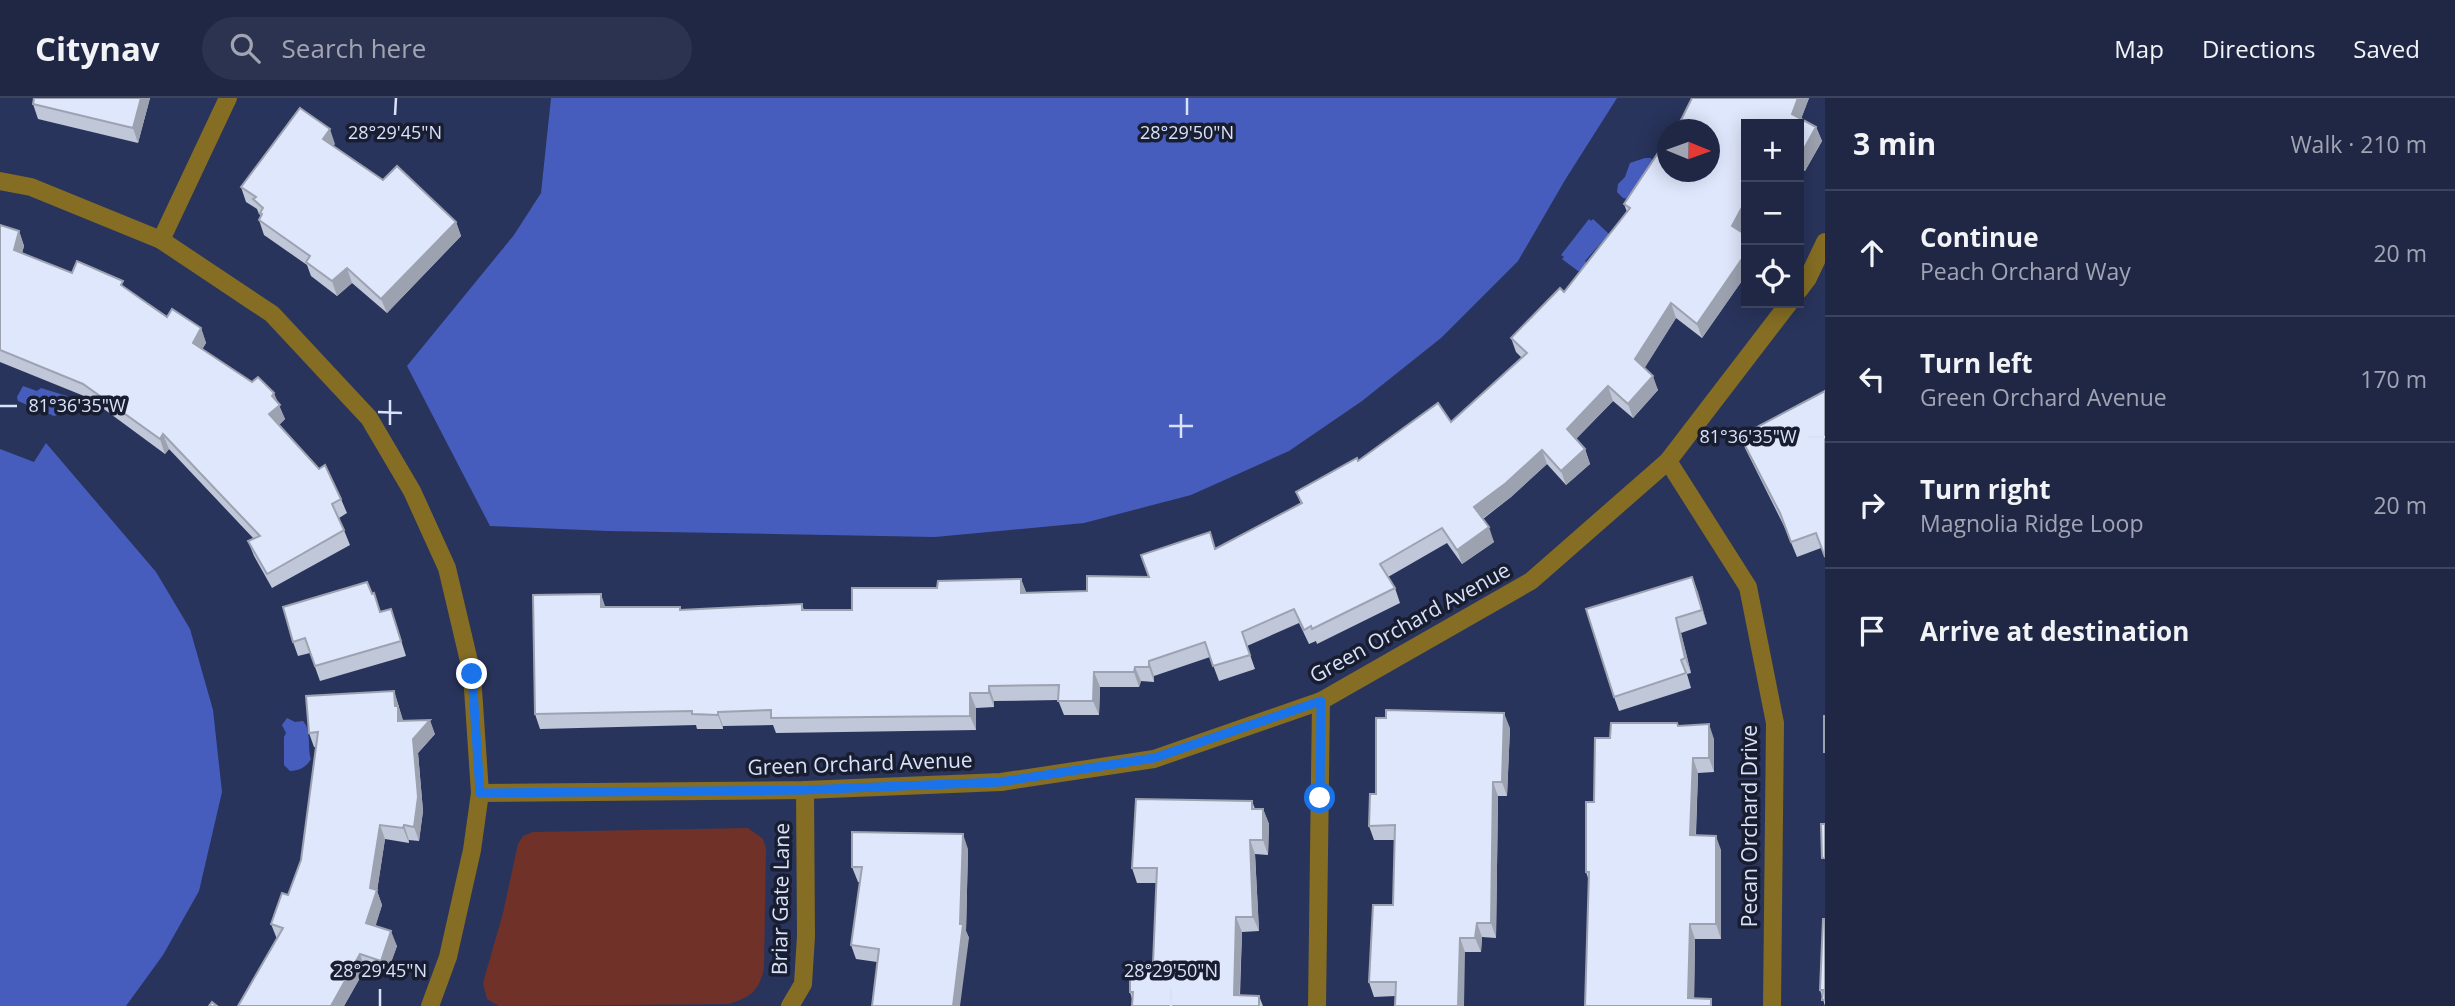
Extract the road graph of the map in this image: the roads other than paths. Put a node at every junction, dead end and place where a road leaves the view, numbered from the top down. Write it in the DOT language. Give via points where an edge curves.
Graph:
graph roads {
  1 [pos="228,98"];
  2 [pos="0,181"];
  3 [pos="161,240"];
  4 [pos="1825,242"];
  5 [pos="1804,283"];
  6 [pos="1785,308"];
  7 [pos="1668,461"];
  8 [pos="1321,701"];
  9 [pos="805,790"];
  10 [pos="480,793"];
  11 [pos="430,1006"];
  12 [pos="790,1006"];
  13 [pos="1317,1006"];
  14 [pos="1772,1006"];
  1 -- 3 [label="street"];
  2 -- 3 [label="street" via="31,187"];
  3 -- 10 [label="street" via="272,314 369,418 412,491 447,568 472,674"];
  4 -- 5 [label="street"];
  6 -- 7 [label="street, Green Orchard Avenue"];
  7 -- 8 [label="street, Green Orchard Avenue" via="1531,581"];
  7 -- 14 [label="street, Pecan Orchard Drive" via="1748,587 1775,723"];
  8 -- 9 [label="street, Green Orchard Avenue" via="1154,758 1000,782"];
  8 -- 13 [label="street"];
  9 -- 10 [label="street, Green Orchard Avenue"];
  9 -- 12 [label="street, Briar Gate Lane" via="804,972 803,984"];
  10 -- 11 [label="street" via="448,957"];
}
